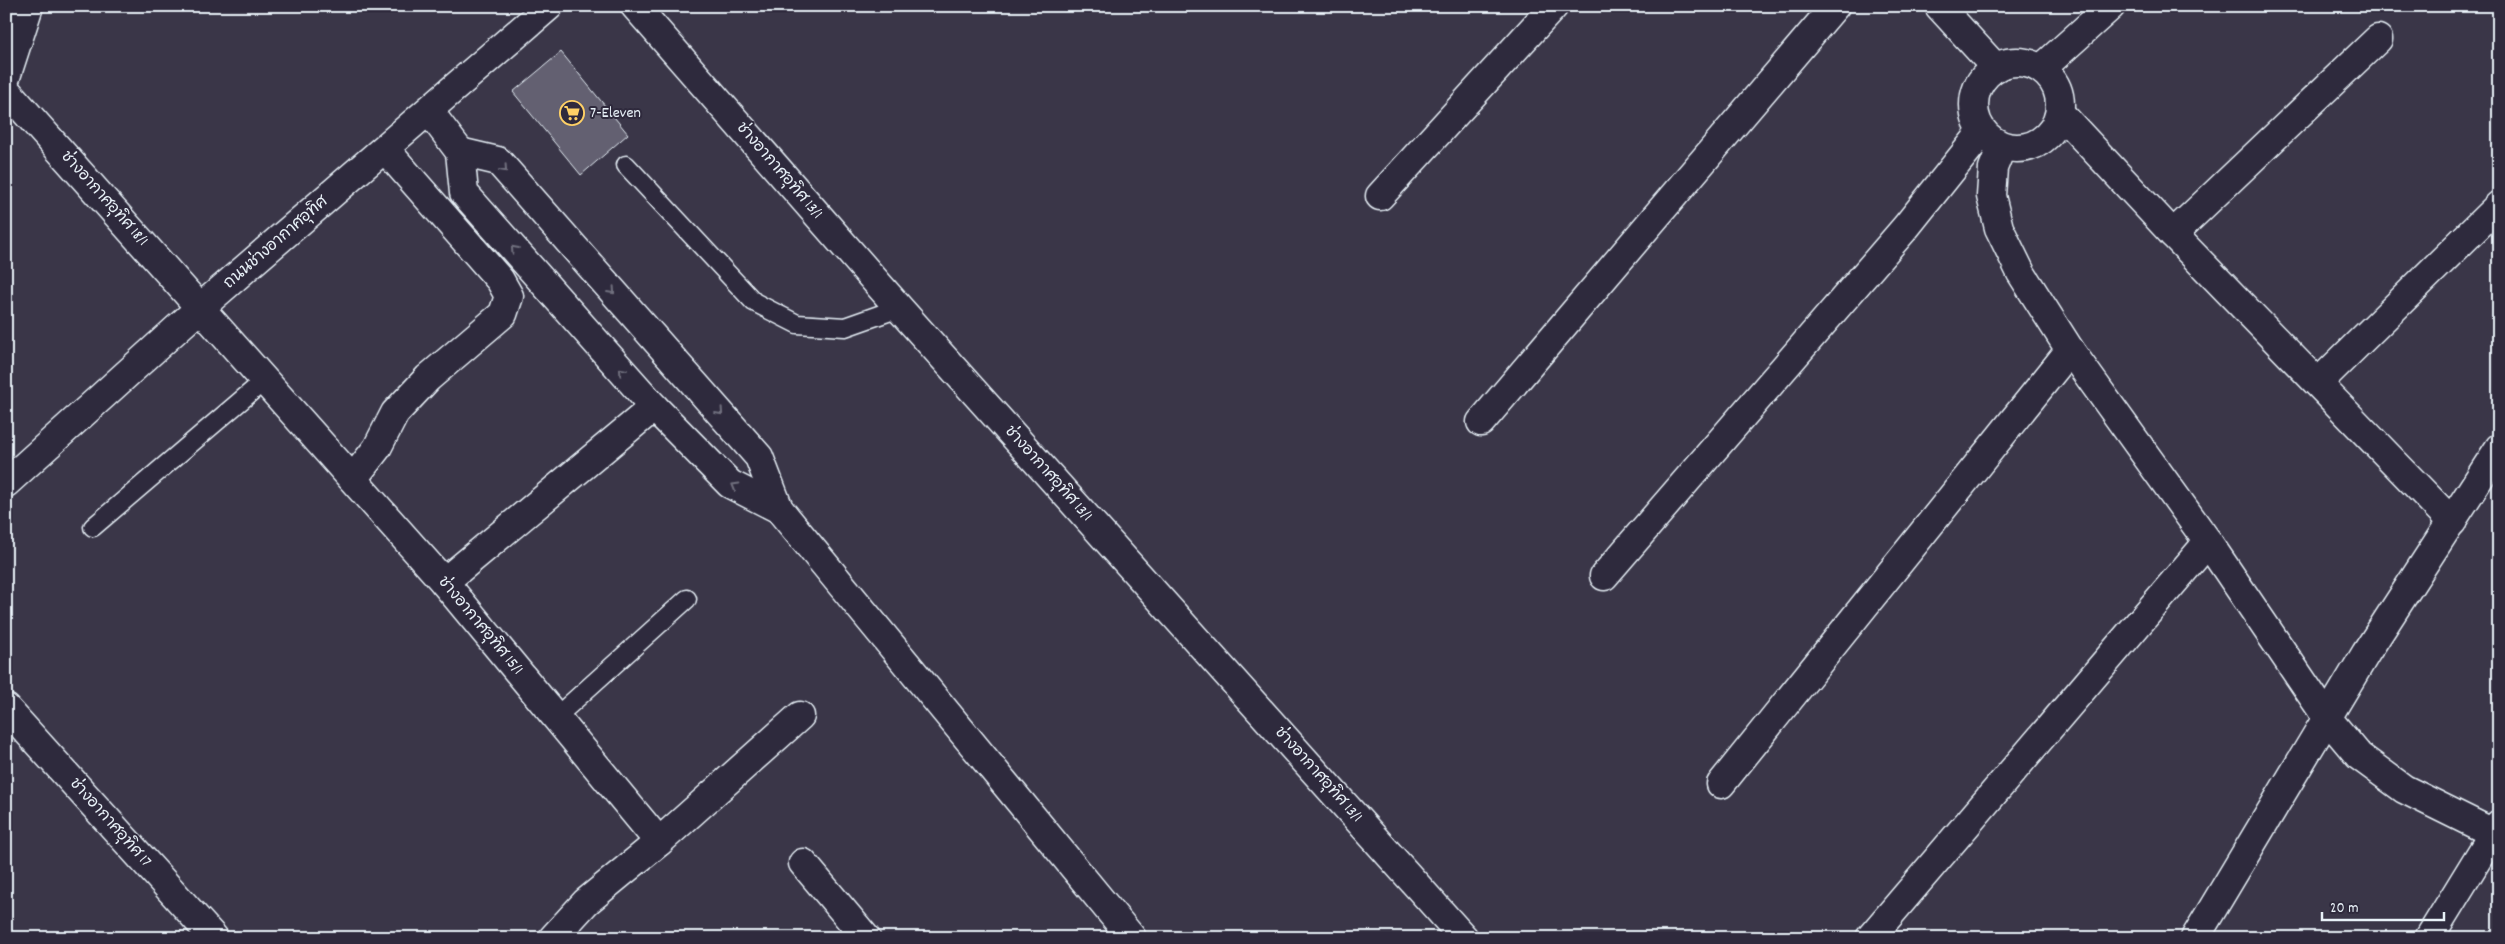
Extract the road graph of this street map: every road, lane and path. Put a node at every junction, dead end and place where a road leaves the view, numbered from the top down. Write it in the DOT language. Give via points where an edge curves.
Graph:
graph roads {
  1 [pos="29,6"];
  2 [pos="549,6"];
  3 [pos="635,6"];
  4 [pos="1554,6"];
  5 [pos="1835,6"];
  6 [pos="1940,6"];
  7 [pos="2111,6"];
  8 [pos="2378,39"];
  9 [pos="1995,67"];
  10 [pos="2041,69"];
  11 [pos="6,77"];
  12 [pos="6,90"];
  13 [pos="429,111"];
  14 [pos="2060,112"];
  15 [pos="1992,139"];
  16 [pos="384,149"];
  17 [pos="460,152"];
  18 [pos="626,165"];
  19 [pos="1380,196"];
  20 [pos="2499,205"];
  21 [pos="2173,234"];
  22 [pos="201,307"];
  23 [pos="899,308"];
  24 [pos="2070,350"];
  25 [pos="265,380"];
  26 [pos="2318,383"];
  27 [pos="654,407"];
  28 [pos="1482,422"];
  29 [pos="2499,448"];
  30 [pos="353,479"];
  31 [pos="6,483"];
  32 [pos="778,508"];
  33 [pos="2452,522"];
  34 [pos="93,527"];
  35 [pos="2208,542"];
  36 [pos="1604,576"];
  37 [pos="444,582"];
  38 [pos="687,598"];
  39 [pos="6,708"];
  40 [pos="800,716"];
  41 [pos="556,717"];
  42 [pos="2328,720"];
  43 [pos="1721,784"];
  44 [pos="2497,831"];
  45 [pos="659,842"];
  46 [pos="803,863"];
  47 [pos="214,938"];
  48 [pos="553,938"];
  49 [pos="866,938"];
  50 [pos="1132,938"];
  51 [pos="1464,938"];
  52 [pos="1870,938"];
  53 [pos="2195,938"];
  54 [pos="2430,938"];
  1 -- 11 [label="street"];
  2 -- 13 [label="street, ถนนช่างอากาศอุทิศ"];
  3 -- 23 [label="street, ช่างอากาศอุทิศ 13/1"];
  4 -- 19 [label="street"];
  5 -- 28 [label="street"];
  6 -- 9 [label="street"];
  7 -- 10 [label="street"];
  8 -- 21 [label="street"];
  9 -- 10 [label="street" via="2018,61"];
  9 -- 15 [label="street" via="1978,85 1973,109"];
  10 -- 14 [label="street" via="2057,88"];
  12 -- 22 [label="street, ช่างอากาศอุทิศ 18/1"];
  13 -- 16 [label="street, ถนนช่างอากาศอุทิศ"];
  13 -- 17 [label="street"];
  14 -- 15 [label="street" via="2048,135 2027,147"];
  14 -- 21 [label="street"];
  15 -- 24 [label="street" via="1991,196 1999,228 2021,273"];
  15 -- 36 [label="street" via="1899,234"];
  16 -- 22 [label="street, ถนนช่างอากาศอุทิศ"];
  16 -- 30 [label="street" via="500,280 509,296 503,314 428,378 395,413 378,448"];
  27 -- 17 [label="street, one-way" via="464,193"];
  17 -- 32 [label="street, one-way" via="498,161 759,457"];
  18 -- 23 [label="lane" via="754,302 797,324 845,327"];
  20 -- 26 [label="street"];
  21 -- 26 [label="street"];
  22 -- 25 [label="street, ช่างอากาศอุทิศ 15/1"];
  22 -- 31 [label="street, ถนนช่างอากาศอุทิศ"];
  23 -- 51 [label="street, ช่างอากาศอุทิศ 13/1"];
  24 -- 35 [label="street"];
  24 -- 43 [label="street"];
  25 -- 30 [label="street, ช่างอากาศอุทิศ 15/1"];
  25 -- 34 [label="lane"];
  26 -- 33 [label="street"];
  32 -- 27 [label="street, one-way" via="730,484"];
  27 -- 37 [label="street"];
  29 -- 33 [label="street"];
  30 -- 37 [label="street, ช่างอากาศอุทิศ 15/1"];
  32 -- 50 [label="street"];
  33 -- 42 [label="street" via="2366,653"];
  35 -- 42 [label="street"];
  35 -- 52 [label="street"];
  37 -- 41 [label="street, ช่างอากาศอุทิศ 15/1"];
  38 -- 41 [label="lane"];
  39 -- 47 [label="street, ช่างอากาศอุทิศ 17"];
  40 -- 45 [label="street"];
  41 -- 45 [label="street, ช่างอากาศอุทิศ 15/1"];
  42 -- 44 [label="street" via="2359,756 2404,789"];
  42 -- 53 [label="street"];
  44 -- 54 [label="street"];
  45 -- 48 [label="street" via="586,902"];
  46 -- 49 [label="street"];
}
